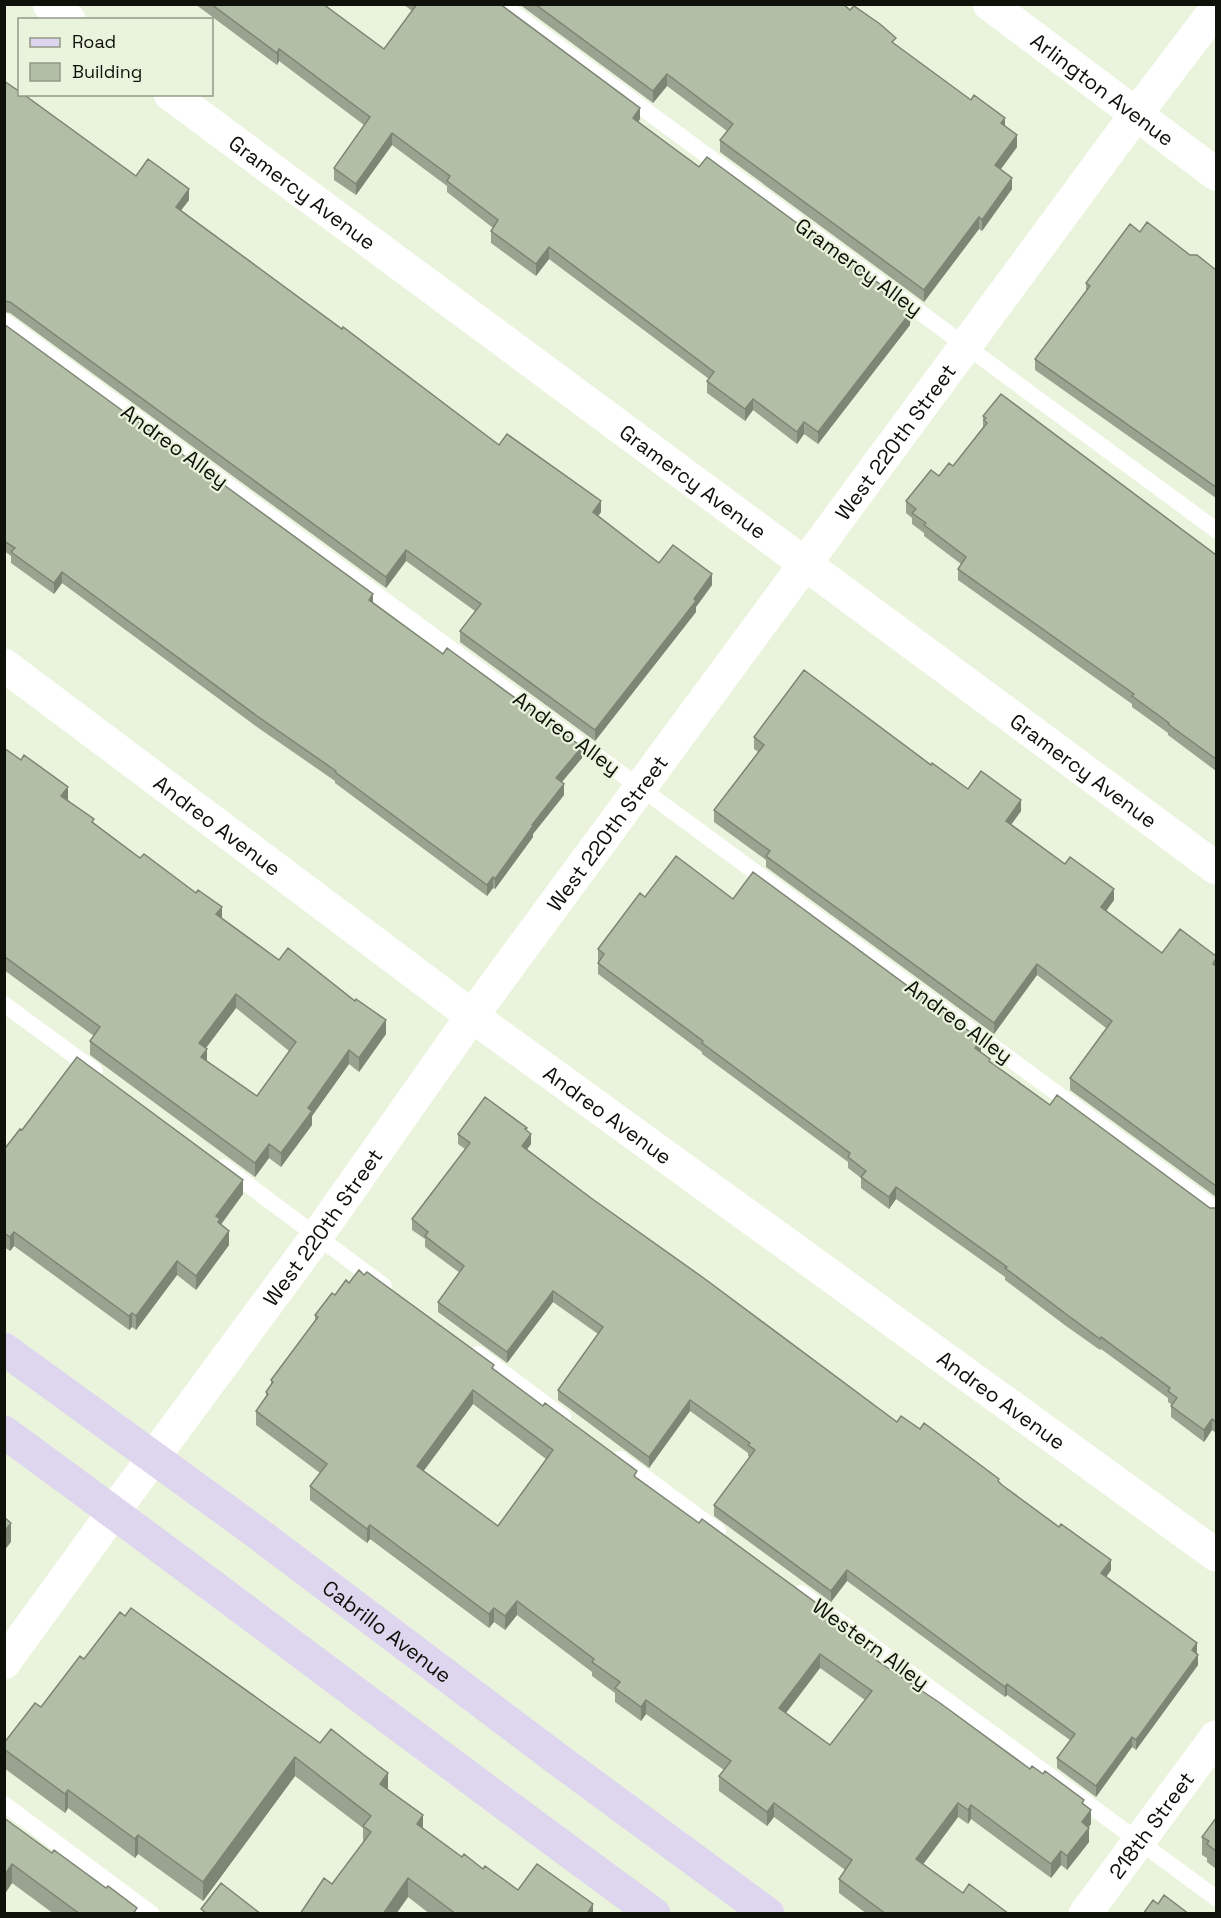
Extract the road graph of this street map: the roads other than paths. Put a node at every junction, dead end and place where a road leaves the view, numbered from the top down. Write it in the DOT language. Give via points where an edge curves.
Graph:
graph roads {
  1 [pos="49,4"];
  2 [pos="501,4"];
  3 [pos="989,4"];
  4 [pos="1216,9"];
  5 [pos="66,18"];
  6 [pos="173,96"];
  7 [pos="1137,113"];
  8 [pos="1216,174"];
  9 [pos="4,321"];
  10 [pos="967,345"];
  11 [pos="1216,530"];
  12 [pos="806,565"];
  13 [pos="4,665"];
  14 [pos="641,788"];
  15 [pos="1216,868"];
  16 [pos="4,1004"];
  17 [pos="472,1016"];
  18 [pos="109,1081"];
  19 [pos="213,1159"];
  20 [pos="1216,1210"];
  21 [pos="317,1236"];
  22 [pos="399,1297"];
  23 [pos="467,1346"];
  24 [pos="4,1349"];
  25 [pos="572,1424"];
  26 [pos="4,1432"];
  27 [pos="611,1452"];
  28 [pos="153,1458"];
  29 [pos="114,1512"];
  30 [pos="736,1544"];
  31 [pos="1216,1555"];
  32 [pos="784,1580"];
  33 [pos="4,1664"];
  34 [pos="1216,1737"];
  35 [pos="4,1804"];
  36 [pos="1139,1841"];
  37 [pos="1216,1898"];
  38 [pos="152,1914"];
  39 [pos="654,1914"];
  40 [pos="768,1914"];
  41 [pos="1086,1914"];
  1 -- 5 [label="street"];
  2 -- 10 [label="lane, Gramercy Alley"];
  3 -- 7 [label="street, Arlington Avenue"];
  4 -- 7 [label="street, West 220th Street"];
  6 -- 12 [label="street, Gramercy Avenue"];
  7 -- 8 [label="street, Arlington Avenue"];
  7 -- 10 [label="street, West 220th Street"];
  9 -- 14 [label="lane, Andreo Alley"];
  10 -- 11 [label="lane, Gramercy Alley"];
  10 -- 12 [label="street, West 220th Street"];
  12 -- 14 [label="street, West 220th Street"];
  12 -- 15 [label="street, Gramercy Avenue"];
  13 -- 17 [label="street, Andreo Avenue"];
  14 -- 17 [label="street, West 220th Street"];
  14 -- 20 [label="lane, Andreo Alley"];
  16 -- 18 [label="lane"];
  17 -- 21 [label="street, West 220th Street"];
  17 -- 31 [label="street, Andreo Avenue"];
  19 -- 21 [label="lane"];
  21 -- 22 [label="lane"];
  21 -- 28 [label="street, West 220th Street"];
  23 -- 25 [label="lane"];
  24 -- 28 [label="main road, Cabrillo Avenue"];
  26 -- 29 [label="main road"];
  27 -- 30 [label="lane"];
  28 -- 29 [label="street, West 220th Street"];
  28 -- 40 [label="main road, Cabrillo Avenue"];
  29 -- 33 [label="street, West 220th Street"];
  29 -- 39 [label="main road"];
  32 -- 36 [label="lane, Western Alley"];
  34 -- 36 [label="street, 218th Street"];
  35 -- 38 [label="lane"];
  36 -- 37 [label="lane, Western Alley"];
  36 -- 41 [label="street, 218th Street"];
}
